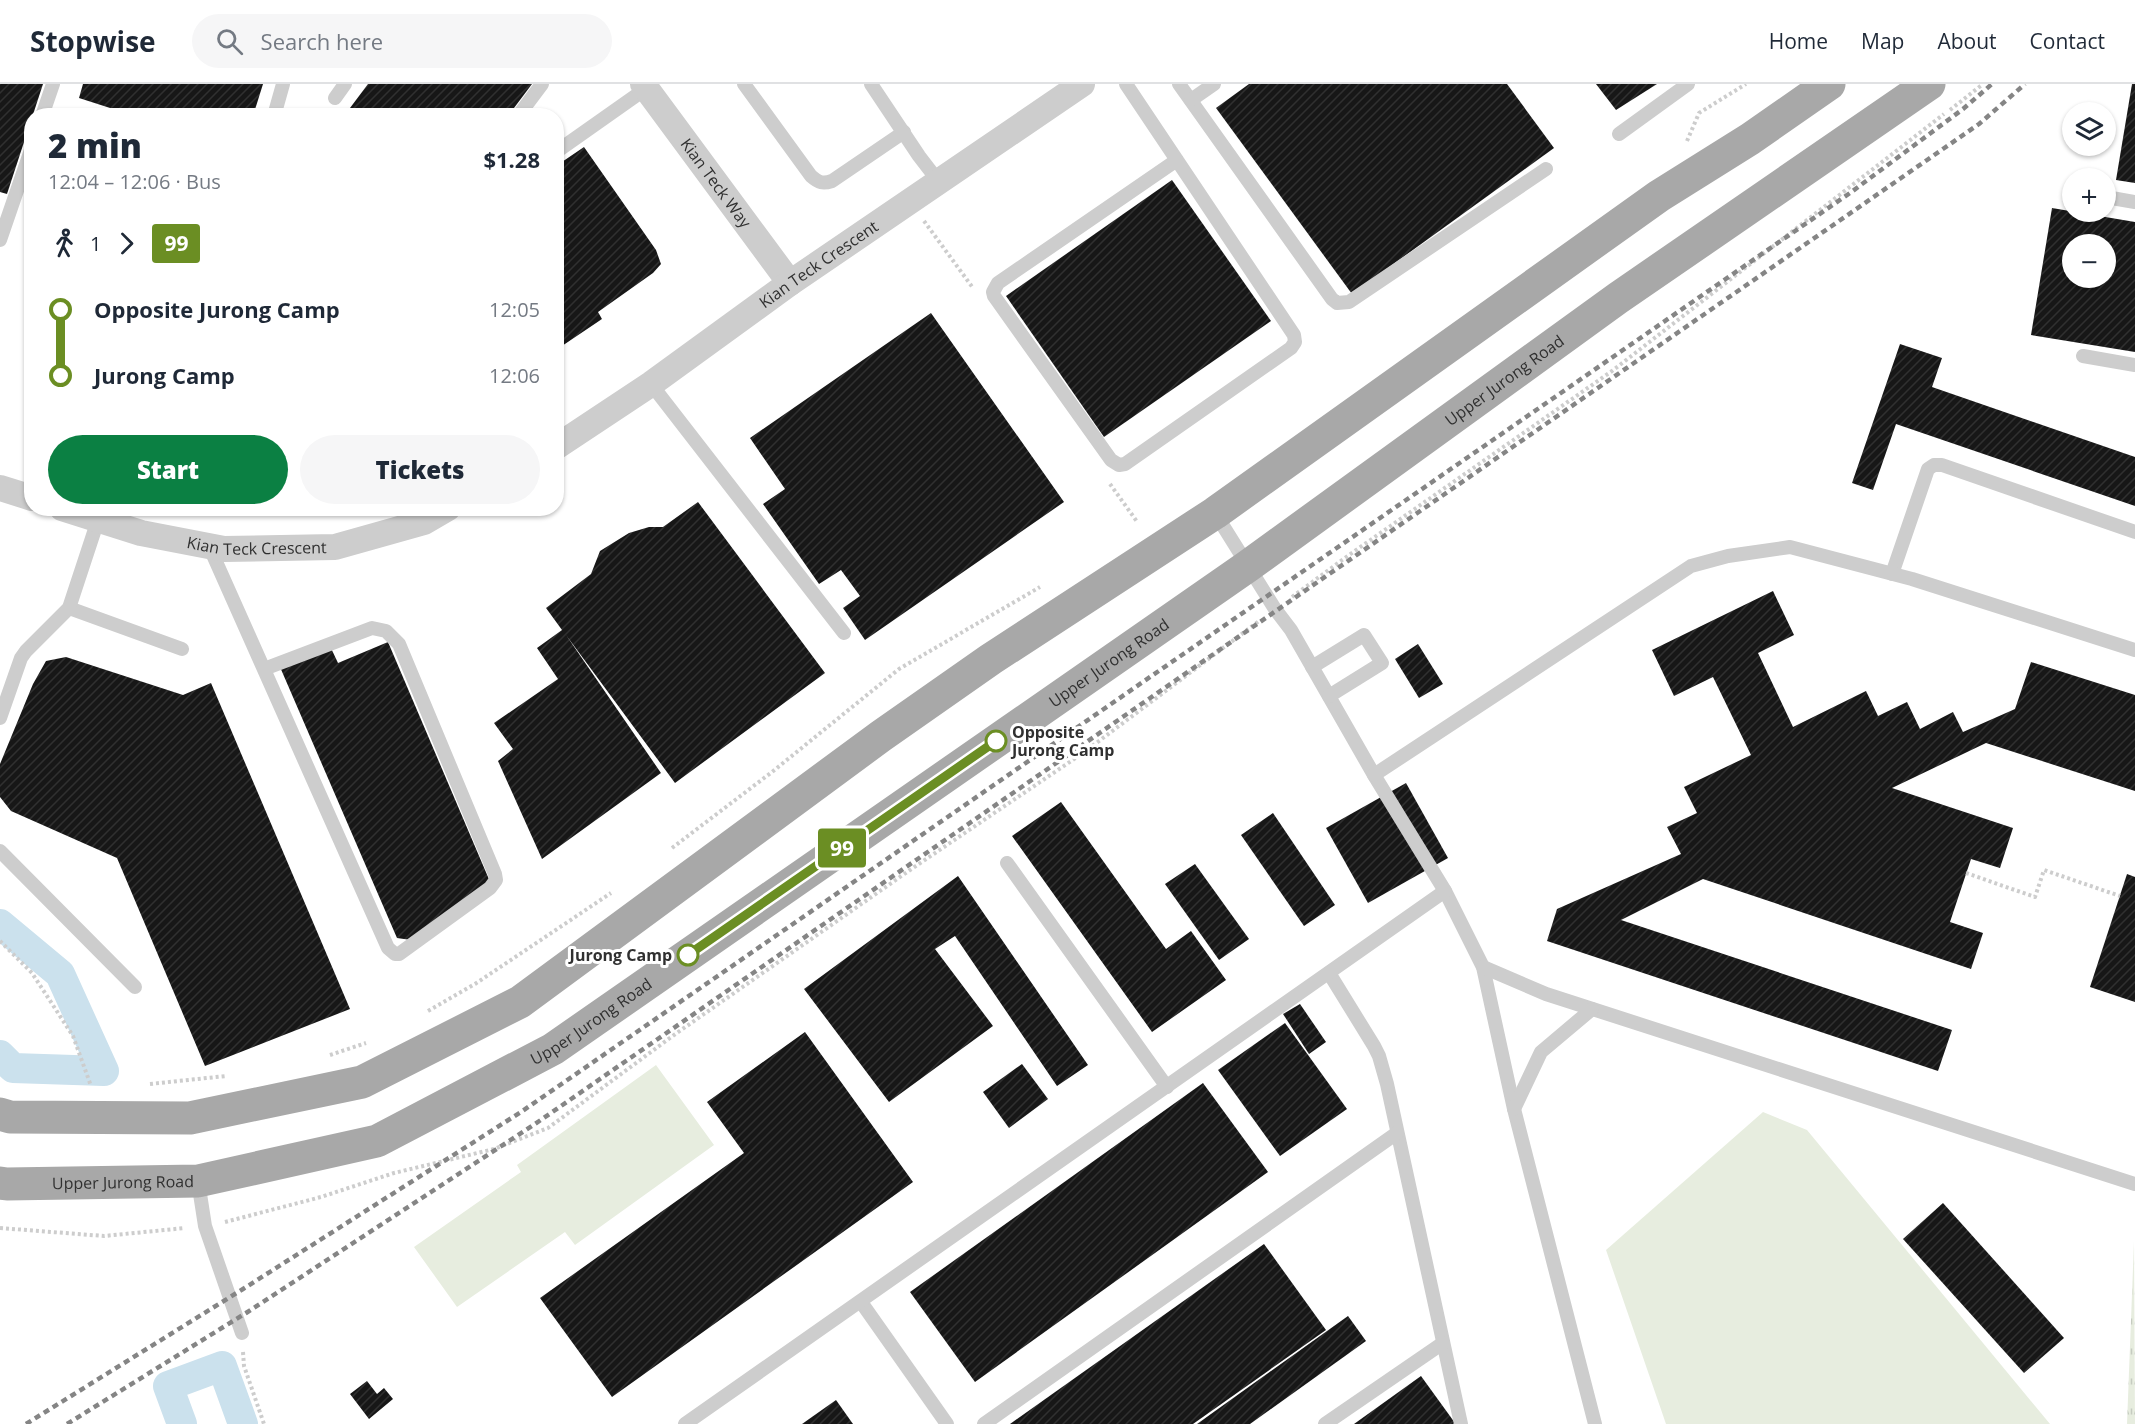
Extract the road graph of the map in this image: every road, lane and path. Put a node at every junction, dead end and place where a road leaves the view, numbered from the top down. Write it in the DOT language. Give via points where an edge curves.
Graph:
graph roads {
  1 [pos="53,84"];
  2 [pos="283,84"];
  3 [pos="345,84"];
  4 [pos="542,84"];
  5 [pos="744,84"];
  6 [pos="871,84"];
  7 [pos="1082,84"];
  8 [pos="1126,84"];
  9 [pos="1179,84"];
  10 [pos="1214,84"];
  11 [pos="1688,84"];
  12 [pos="1746,84"];
  13 [pos="1829,84"];
  14 [pos="1929,84"];
  15 [pos="1983,84"];
  16 [pos="647,86"];
  17 [pos="335,98"];
  18 [pos="1191,100"];
  19 [pos="45,108"];
  20 [pos="276,108"];
  21 [pos="524,108"];
  22 [pos="904,132"];
  23 [pos="1619,134"];
  24 [pos="1687,142"];
  25 [pos="564,146"];
  26 [pos="1177,160"];
  27 [pos="1546,169"];
  28 [pos="24,170"];
  29 [pos="939,182"];
  30 [pos="2116,199"];
  31 [pos="2135,202"];
  32 [pos="0,240"];
  33 [pos="790,283"];
  34 [pos="2083,356"];
  35 [pos="2135,365"];
  36 [pos="651,384"];
  37 [pos="564,442"];
  38 [pos="0,488"];
  39 [pos="24,496"];
  40 [pos="1215,513"];
  41 [pos="86,516"];
  42 [pos="434,516"];
  43 [pos="98,520"];
  44 [pos="1138,523"];
  45 [pos="1142,530"];
  46 [pos="2135,532"];
  47 [pos="208,546"];
  48 [pos="1248,566"];
  49 [pos="1892,574"];
  50 [pos="1046,584"];
  51 [pos="69,609"];
  52 [pos="1275,609"];
  53 [pos="844,633"];
  54 [pos="182,649"];
  55 [pos="2135,651"];
  56 [pos="1312,668"];
  57 [pos="264,669"];
  58 [pos="1329,696"];
  59 [pos="0,718"];
  60 [pos="1374,775"];
  61 [pos="0,851"];
  62 [pos="664,854"];
  63 [pos="1008,863"];
  64 [pos="1966,873"];
  65 [pos="619,888"];
  66 [pos="1445,891"];
  67 [pos="2120,896"];
  68 [pos="0,941"];
  69 [pos="1483,967"];
  70 [pos="1329,973"];
  71 [pos="135,987"];
  72 [pos="1592,1009"];
  73 [pos="427,1012"];
  74 [pos="367,1043"];
  75 [pos="324,1057"];
  76 [pos="237,1075"];
  77 [pos="147,1085"];
  78 [pos="81,1086"];
  79 [pos="91,1086"];
  80 [pos="102,1086"];
  81 [pos="1167,1087"];
  82 [pos="1514,1109"];
  83 [pos="0,1114"];
  84 [pos="1397,1132"];
  85 [pos="198,1182"];
  86 [pos="0,1183"];
  87 [pos="2135,1184"];
  88 [pos="205,1226"];
  89 [pos="0,1228"];
  90 [pos="861,1302"];
  91 [pos="242,1333"];
  92 [pos="1443,1343"];
  93 [pos="264,1424"];
  94 [pos="685,1424"];
  95 [pos="947,1424"];
  96 [pos="984,1424"];
  97 [pos="1325,1424"];
  98 [pos="1461,1424"];
  99 [pos="1595,1424"];
  1 -- 19 [label="lane"];
  2 -- 20 [label="lane"];
  3 -- 17 [label="lane"];
  4 -- 21 [label="lane"];
  5 -- 22 [label="lane" via="811,176 824,184"];
  6 -- 22 [label="lane"];
  7 -- 29 [label="street, Kian Teck Crescent"];
  8 -- 26 [label="lane"];
  9 -- 18 [label="lane"];
  10 -- 18 [label="lane"];
  11 -- 23 [label="lane"];
  12 -- 24 [label="path" via="1699,113"];
  13 -- 40 [label="main road" via="1659,196"];
  14 -- 48 [label="main road, Upper Jurong Road" via="1618,298"];
  15 -- 52 [label="path" via="1612,370"];
  16 -- 25 [label="lane"];
  16 -- 33 [label="street, Kian Teck Way"];
  18 -- 27 [label="lane" via="1338,303 1349,302"];
  22 -- 29 [label="lane"];
  26 -- 26 [label="lane" via="1295,342 1272,362 1119,465 1111,460 993,292 998,283"];
  28 -- 32 [label="lane"];
  29 -- 33 [label="street, Kian Teck Crescent"];
  30 -- 31 [label="lane"];
  33 -- 36 [label="street, Kian Teck Crescent"];
  34 -- 35 [label="lane"];
  36 -- 37 [label="street, Kian Teck Crescent"];
  36 -- 53 [label="lane"];
  38 -- 39 [label="street"];
  40 -- 48 [label="lane"];
  40 -- 83 [label="main road" via="890,730 520,1002 362,1082 190,1118"];
  41 -- 43 [label="street, Kian Teck Crescent"];
  42 -- 47 [label="street, Kian Teck Crescent" via="335,547"];
  43 -- 47 [label="street, Kian Teck Crescent"];
  43 -- 51 [label="lane"];
  44 -- 45 [label="path"];
  46 -- 49 [label="lane" via="1934,465 1928,469"];
  47 -- 57 [label="lane"];
  48 -- 52 [label="lane"];
  48 -- 85 [label="main road, Upper Jurong Road" via="553,1048 377,1141"];
  49 -- 55 [label="lane"];
  49 -- 60 [label="lane" via="1790,547 1691,566"];
  50 -- 62 [label="path" via="899,669"];
  51 -- 54 [label="lane"];
  51 -- 59 [label="lane" via="21,658"];
  52 -- 56 [label="lane"];
  52 -- 88 [label="path" via="1083,753 674,1035 548,1128 494,1149"];
  56 -- 58 [label="lane"];
  56 -- 58 [label="lane" via="1364,635 1382,663"];
  57 -- 57 [label="lane" via="388,948 399,954 490,888 496,879 399,644 386,631 372,628"];
  58 -- 60 [label="lane"];
  60 -- 66 [label="lane"];
  61 -- 71 [label="lane"];
  63 -- 81 [label="lane"];
  64 -- 67 [label="path" via="2036,897 2044,870"];
  65 -- 73 [label="path"];
  66 -- 69 [label="lane"];
  66 -- 70 [label="lane"];
  68 -- 79 [label="path" via="32,974 73,1036"];
  69 -- 72 [label="lane"];
  69 -- 82 [label="lane"];
  70 -- 81 [label="lane"];
  70 -- 84 [label="lane" via="1379,1056"];
  72 -- 82 [label="lane" via="1541,1052"];
  72 -- 87 [label="lane"];
  74 -- 75 [label="path"];
  76 -- 77 [label="path"];
  78 -- 79 [label="path"];
  79 -- 80 [label="path"];
  81 -- 90 [label="lane"];
  82 -- 99 [label="lane"];
  84 -- 92 [label="lane"];
  84 -- 96 [label="lane"];
  85 -- 86 [label="main road, Upper Jurong Road"];
  85 -- 88 [label="lane"];
  88 -- 89 [label="path" via="104,1236"];
  88 -- 91 [label="lane"];
  90 -- 94 [label="lane"];
  90 -- 95 [label="lane"];
  91 -- 93 [label="path" via="244,1366"];
  92 -- 97 [label="lane"];
  92 -- 98 [label="lane"];
}
